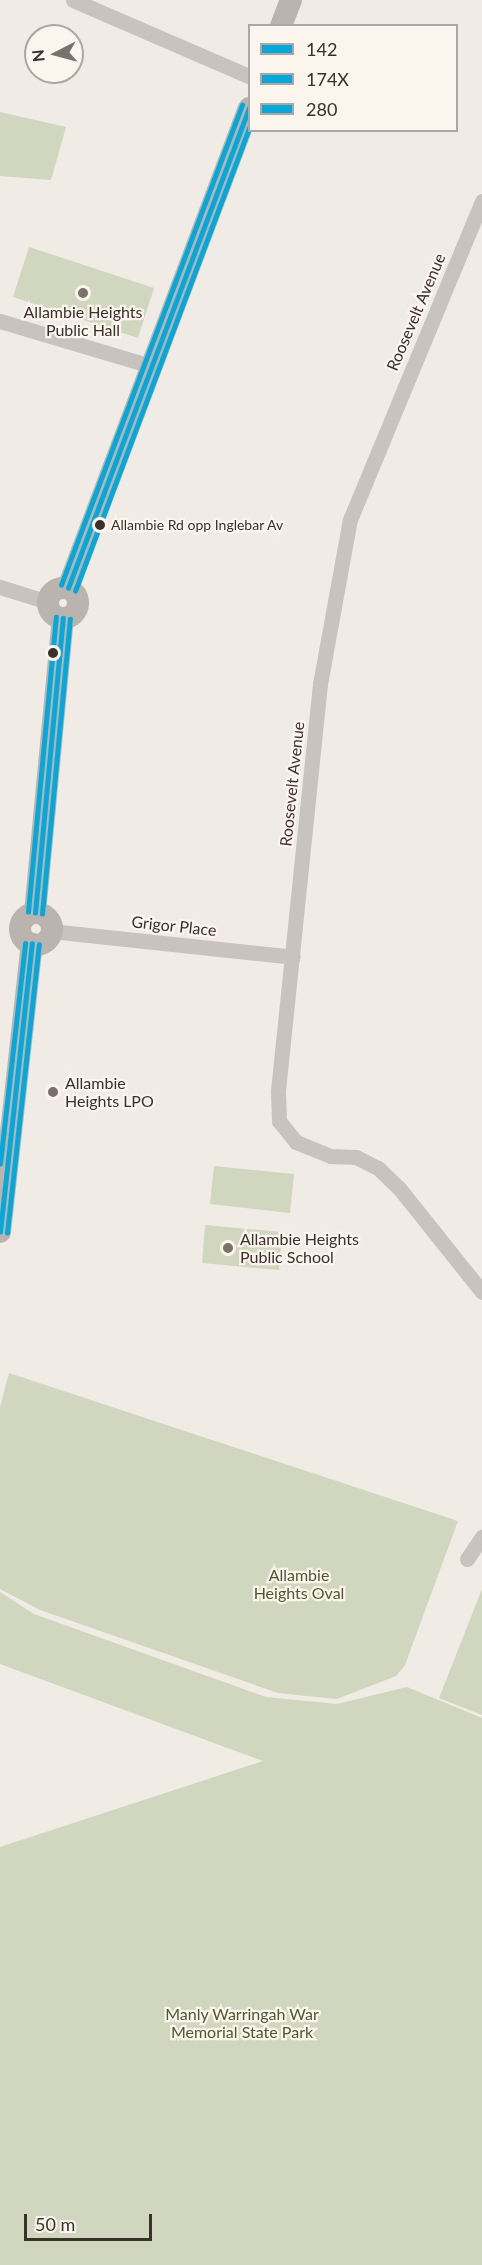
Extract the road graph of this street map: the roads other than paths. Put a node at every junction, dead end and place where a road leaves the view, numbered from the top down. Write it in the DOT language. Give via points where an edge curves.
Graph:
graph roads {
  1 [pos="73,0"];
  2 [pos="291,0"];
  3 [pos="283,24"];
  4 [pos="248,76"];
  5 [pos="248,111"];
  6 [pos="482,201"];
  7 [pos="0,321"];
  8 [pos="152,366"];
  9 [pos="0,587"];
  10 [pos="56,610"];
  11 [pos="35,913"];
  12 [pos="51,931"];
  13 [pos="32,944"];
  14 [pos="293,957"];
  15 [pos="0,1232"];
  16 [pos="482,1292"];
  17 [pos="482,1537"];
  18 [pos="467,1559"];
  1 -- 4 [label="street"];
  2 -- 3 [label="main road"];
  5 -- 8 [label="main road"];
  6 -- 14 [label="street, Roosevelt Avenue" via="350,519 320,684"];
  7 -- 8 [label="street"];
  8 -- 10 [label="main road" via="68,588 55,590"];
  9 -- 10 [label="street"];
  10 -- 11 [label="main road"];
  11 -- 12 [label="main road" via="47,918"];
  11 -- 13 [label="main road" via="22,920 20,930"];
  12 -- 13 [label="main road" via="42,943"];
  12 -- 14 [label="street, Grigor Place"];
  13 -- 15 [label="main road"];
  14 -- 16 [label="street, Roosevelt Avenue" via="279,1083 279,1121 296,1142 330,1156 356,1157 378,1168 399,1188"];
  17 -- 18 [label="street"];
}
